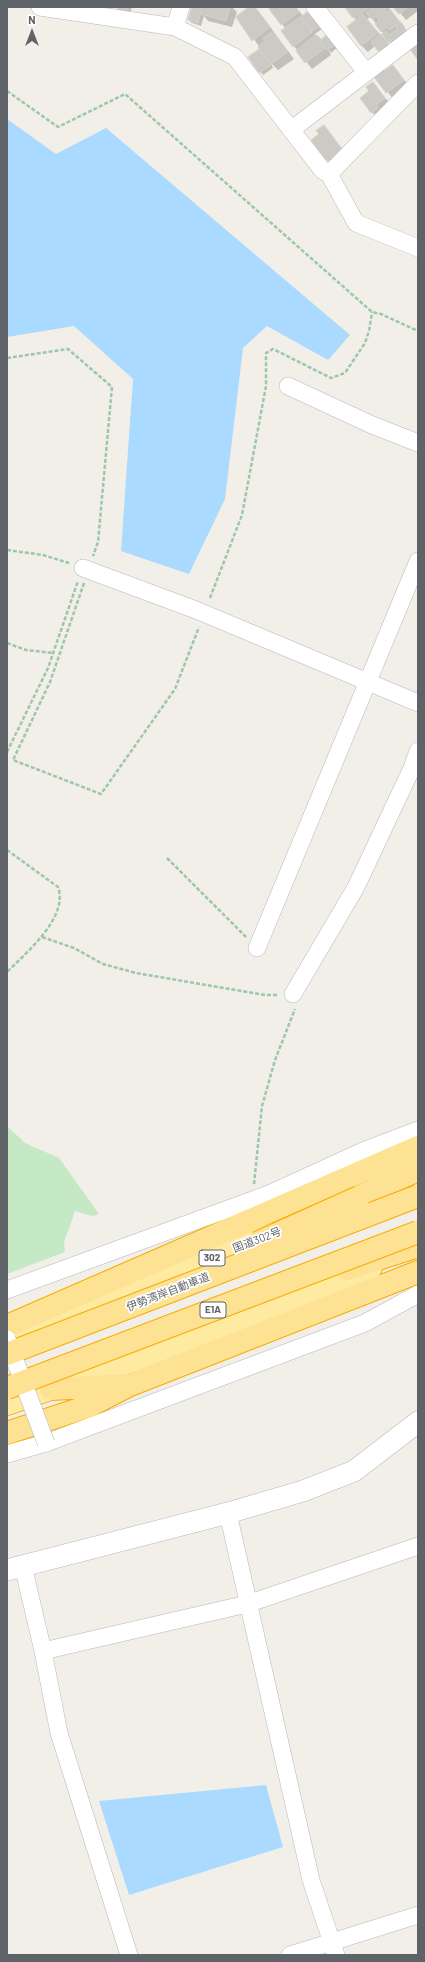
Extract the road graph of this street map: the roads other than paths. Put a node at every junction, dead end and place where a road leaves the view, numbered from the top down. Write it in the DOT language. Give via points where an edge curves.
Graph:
graph roads {
  1 [pos="40,7"];
  2 [pos="181,7"];
  3 [pos="315,7"];
  4 [pos="75,9"];
  5 [pos="175,27"];
  6 [pos="418,33"];
  7 [pos="366,72"];
  8 [pos="418,84"];
  9 [pos="291,130"];
  10 [pos="329,174"];
  11 [pos="418,248"];
  12 [pos="288,386"];
  13 [pos="418,443"];
  14 [pos="418,561"];
  15 [pos="86,569"];
  16 [pos="369,681"];
  17 [pos="418,703"];
  18 [pos="418,751"];
  19 [pos="257,948"];
  20 [pos="293,994"];
  21 [pos="418,1130"];
  22 [pos="418,1147"];
  23 [pos="418,1170"];
  24 [pos="418,1178"];
  25 [pos="418,1196"];
  26 [pos="418,1232"];
  27 [pos="418,1247"];
  28 [pos="418,1272"];
  29 [pos="7,1290"];
  30 [pos="418,1294"];
  31 [pos="201,1315"];
  32 [pos="7,1326"];
  33 [pos="7,1338"];
  34 [pos="45,1340"];
  35 [pos="7,1354"];
  36 [pos="130,1385"];
  37 [pos="7,1388"];
  38 [pos="52,1389"];
  39 [pos="7,1404"];
  40 [pos="418,1422"];
  41 [pos="7,1433"];
  42 [pos="46,1443"];
  43 [pos="7,1454"];
  44 [pos="228,1514"];
  45 [pos="417,1549"];
  46 [pos="15,1568"];
  47 [pos="247,1604"];
  48 [pos="44,1651"];
  49 [pos="418,1915"];
  50 [pos="334,1949"];
  51 [pos="129,1955"];
  52 [pos="290,1955"];
  1 -- 4 [label="street"];
  2 -- 5 [label="street"];
  3 -- 7 [label="street"];
  4 -- 5 [label="street"];
  5 -- 9 [label="street" via="235,57"];
  6 -- 7 [label="street"];
  7 -- 9 [label="street"];
  8 -- 10 [label="street"];
  9 -- 10 [label="street" via="323,171"];
  10 -- 11 [label="street" via="356,223"];
  12 -- 13 [label="street"];
  14 -- 16 [label="street"];
  15 -- 16 [label="street" via="204,613"];
  16 -- 17 [label="street"];
  16 -- 19 [label="street"];
  18 -- 20 [label="street" via="356,887"];
  21 -- 29 [label="street" via="363,1151 269,1194"];
  22 -- 32 [label="highway"];
  23 -- 34 [label="highway, bridge"];
  24 -- 33 [label="highway, 国道302号 / 302"];
  25 -- 34 [label="highway, 伊勢湾岸自動車道, bridge"];
  26 -- 31 [label="highway, E1A, bridge"];
  27 -- 31 [label="highway, bridge"];
  27 -- 38 [label="highway" via="224,1330"];
  28 -- 36 [label="highway"];
  30 -- 42 [label="street" via="365,1323"];
  31 -- 37 [label="highway, E1A, bridge"];
  33 -- 42 [label="street, bridge"];
  34 -- 35 [label="highway, 伊勢湾岸自動車道, bridge"];
  36 -- 38 [label="highway"];
  36 -- 41 [label="highway" via="89,1406"];
  38 -- 39 [label="highway"];
  40 -- 44 [label="street" via="354,1471 303,1491"];
  42 -- 43 [label="street"];
  44 -- 46 [label="street"];
  44 -- 47 [label="street"];
  45 -- 47 [label="street"];
  46 -- 48 [label="street"];
  47 -- 48 [label="street"];
  47 -- 50 [label="street" via="311,1880"];
  48 -- 51 [label="street" via="59,1733"];
  49 -- 50 [label="street"];
  50 -- 52 [label="street"];
}
